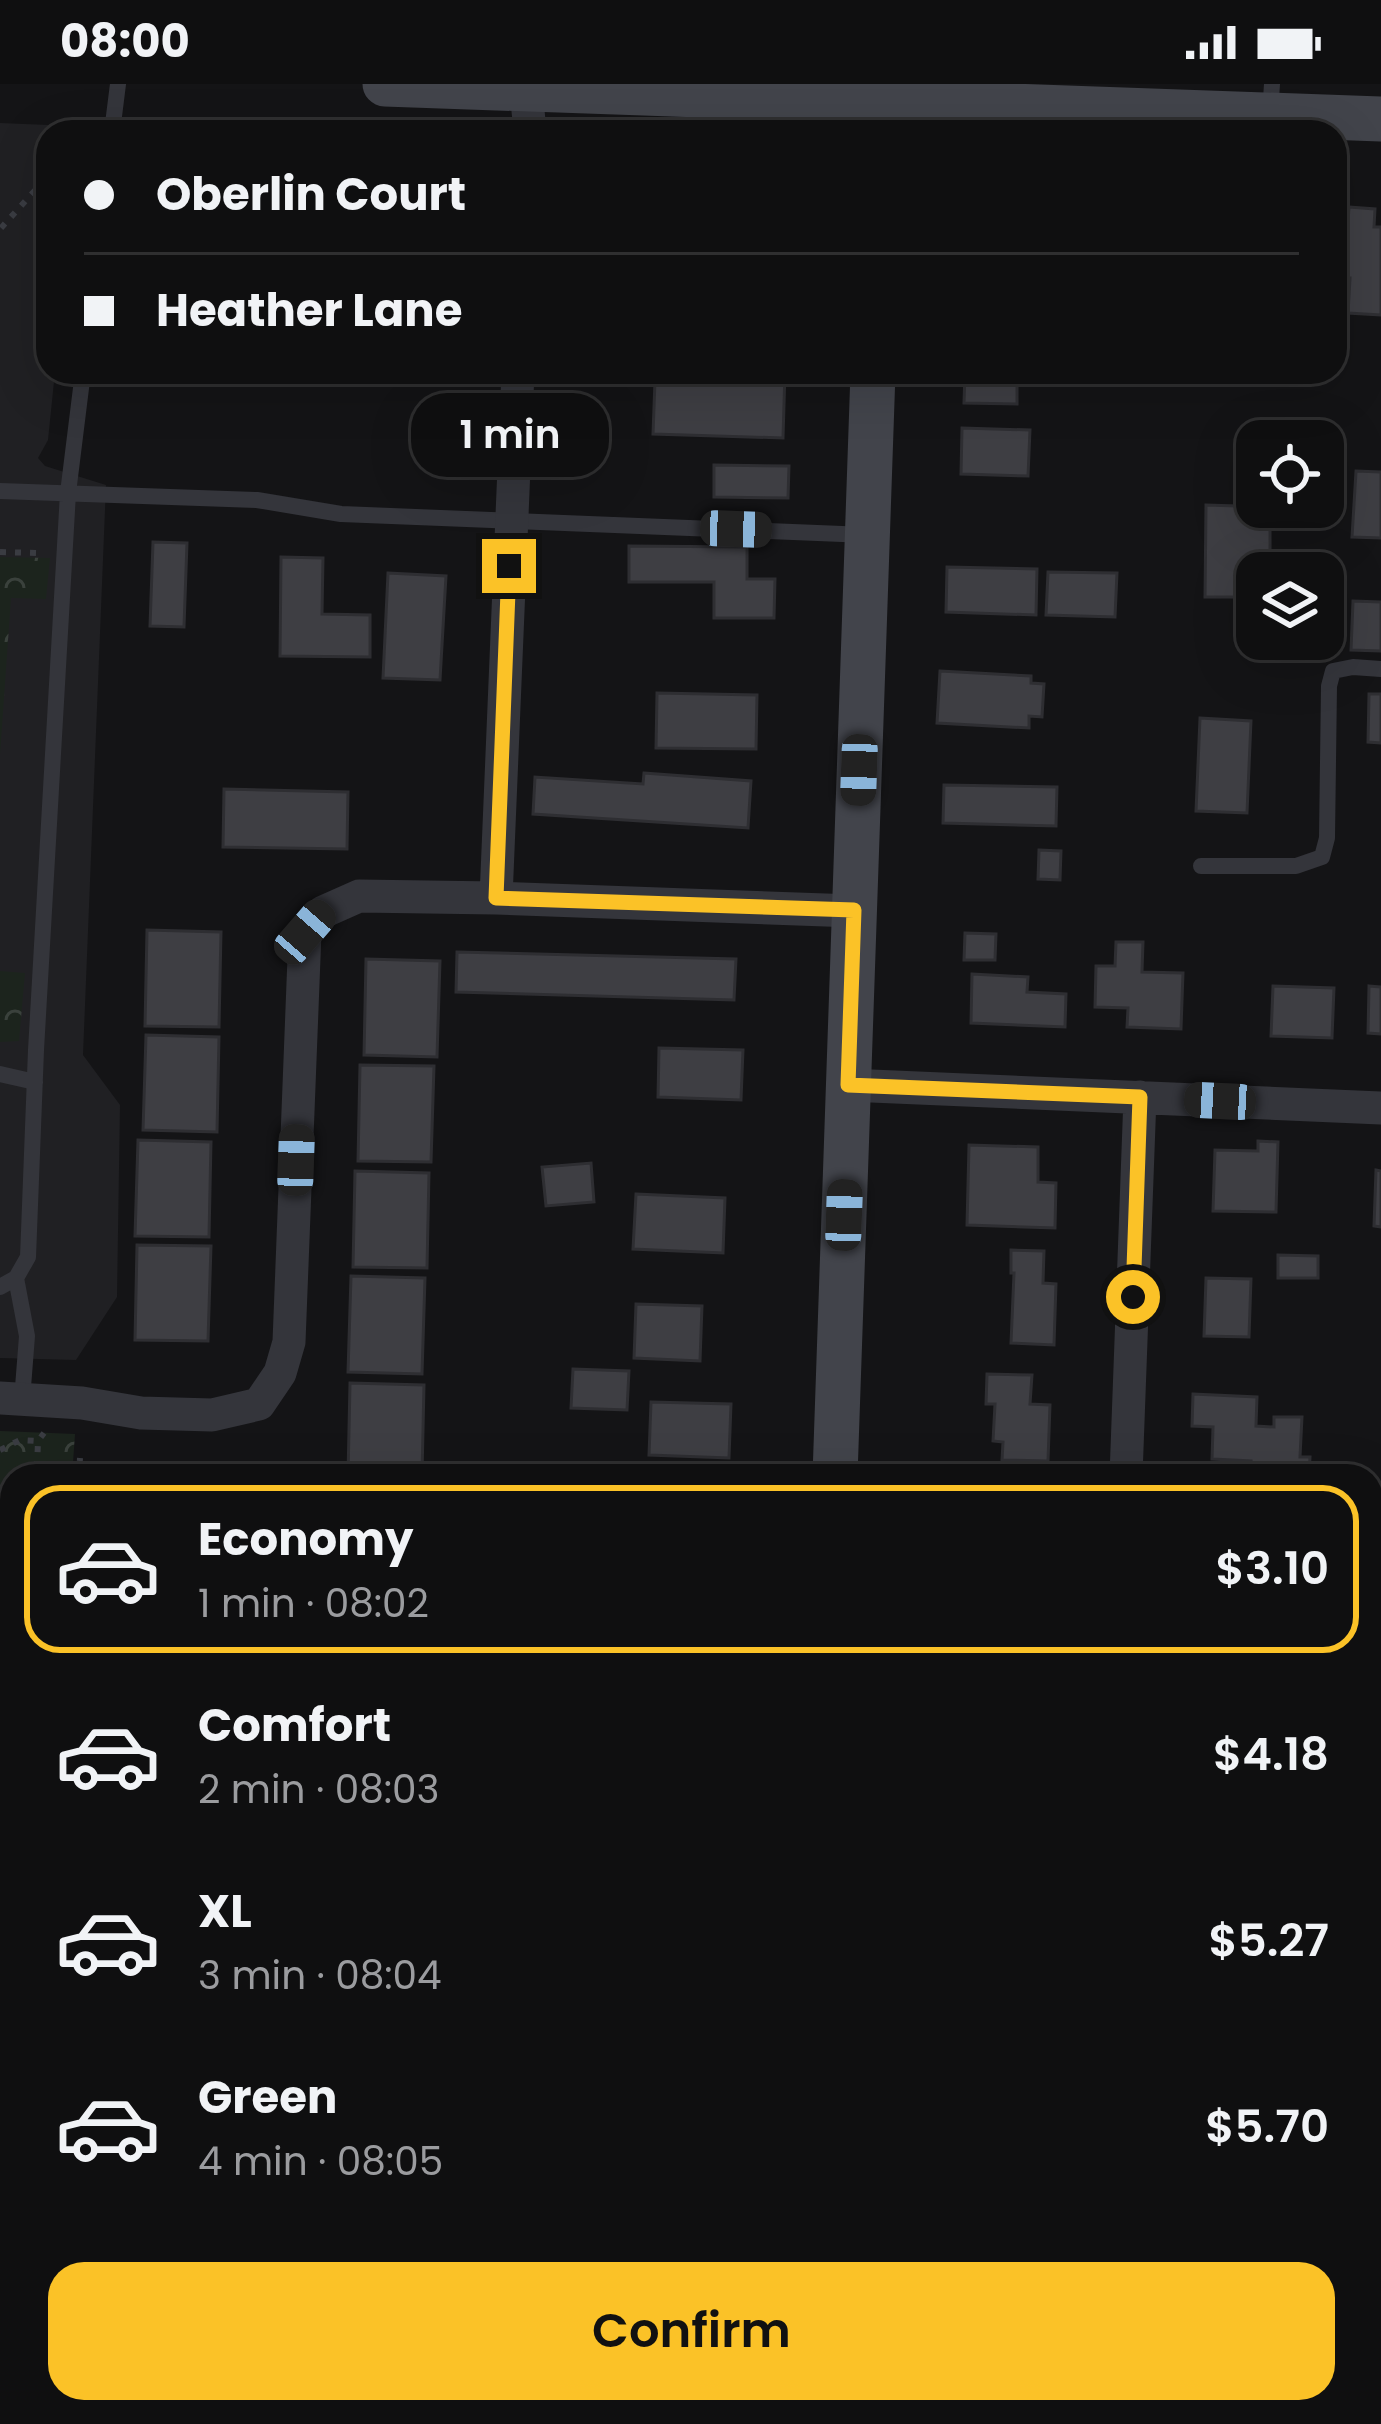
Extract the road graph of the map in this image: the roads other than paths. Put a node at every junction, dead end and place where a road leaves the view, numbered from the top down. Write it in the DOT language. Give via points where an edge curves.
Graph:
graph roads {
  1 [pos="118,84"];
  2 [pos="385,84"];
  3 [pos="1271,99"];
  4 [pos="527,102"];
  5 [pos="882,106"];
  6 [pos="1381,119"];
  7 [pos="114,120"];
  8 [pos="81,384"];
  9 [pos="517,384"];
  10 [pos="873,384"];
  11 [pos="0,491"];
  12 [pos="68,493"];
  13 [pos="510,520"];
  14 [pos="867,535"];
  15 [pos="1381,669"];
  16 [pos="1201,866"];
  17 [pos="496,898"];
  18 [pos="854,910"];
  19 [pos="0,1074"];
  20 [pos="34,1082"];
  21 [pos="848,1085"];
  22 [pos="1140,1097"];
  23 [pos="1381,1108"];
  24 [pos="8,1283"];
  25 [pos="11,1399"];
  26 [pos="835,1464"];
  27 [pos="1126,1464"];
  1 -- 7 [label="lane"];
  2 -- 4 [label="main road"];
  3 -- 5 [label="main road"];
  3 -- 6 [label="main road"];
  4 -- 5 [label="main road"];
  8 -- 12 [label="lane"];
  9 -- 13 [label="street"];
  10 -- 14 [label="main road"];
  11 -- 12 [label="lane"];
  12 -- 13 [label="lane"];
  12 -- 20 [label="lane"];
  13 -- 14 [label="lane"];
  13 -- 17 [label="street"];
  14 -- 18 [label="main road"];
  15 -- 16 [label="lane" via="1333,671 1322,857 1296,866"];
  17 -- 18 [label="street"];
  17 -- 25 [label="street" via="359,896 323,912 305,932 289,1342 259,1404 212,1415"];
  18 -- 21 [label="main road"];
  19 -- 20 [label="lane"];
  20 -- 24 [label="lane" via="28,1257"];
  21 -- 22 [label="street"];
  21 -- 26 [label="main road"];
  22 -- 23 [label="street"];
  22 -- 27 [label="street"];
  24 -- 25 [label="lane" via="27,1336"];
}
